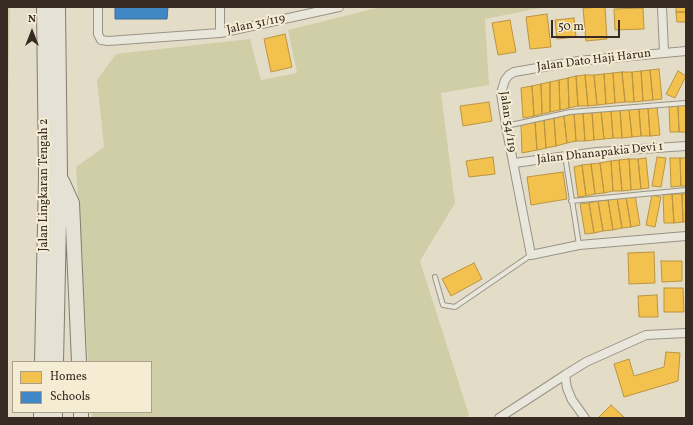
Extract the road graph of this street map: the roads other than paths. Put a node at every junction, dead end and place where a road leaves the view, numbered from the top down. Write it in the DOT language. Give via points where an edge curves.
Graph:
graph roads {
  1 [pos="44,7"];
  2 [pos="58,7"];
  3 [pos="98,7"];
  4 [pos="220,7"];
  5 [pos="339,7"];
  6 [pos="662,7"];
  7 [pos="220,33"];
  8 [pos="686,51"];
  9 [pos="664,52"];
  10 [pos="504,80"];
  11 [pos="686,103"];
  12 [pos="506,126"];
  13 [pos="686,146"];
  14 [pos="565,156"];
  15 [pos="514,163"];
  16 [pos="60,175"];
  17 [pos="686,190"];
  18 [pos="571,201"];
  19 [pos="686,236"];
  20 [pos="579,245"];
  21 [pos="531,255"];
  22 [pos="435,278"];
  23 [pos="686,333"];
  24 [pos="42,361"];
  25 [pos="56,361"];
  26 [pos="79,361"];
  27 [pos="565,375"];
  28 [pos="499,418"];
  29 [pos="585,418"];
  1 -- 24 [label="highway, Jalan Lingkaran Tengah 2" via="46,177"];
  2 -- 16 [label="highway, Jalan Lingkaran Tengah 2"];
  3 -- 7 [label="street, Jalan 31/119" via="98,34 101,40"];
  4 -- 7 [label="street, Jalan 31/119"];
  5 -- 7 [label="street, Jalan 31/119"];
  6 -- 9 [label="street"];
  8 -- 9 [label="street, Jalan Dato Haji Harun"];
  9 -- 10 [label="street, Jalan Dato Haji Harun" via="571,62 514,72"];
  10 -- 12 [label="street, Jalan 54/119" via="501,93"];
  11 -- 12 [label="lane" via="570,112"];
  12 -- 15 [label="street, Jalan 54/119"];
  13 -- 14 [label="street, Jalan Dhanapakia Devi 1"];
  14 -- 15 [label="street, Jalan Dhanapakia Devi 1"];
  14 -- 18 [label="lane"];
  15 -- 21 [label="street, Jalan 54/119"];
  16 -- 25 [label="highway, Jalan Lingkaran Tengah 2"];
  16 -- 26 [label="highway" via="72,203"];
  17 -- 18 [label="lane"];
  18 -- 20 [label="lane"];
  19 -- 20 [label="street"];
  20 -- 21 [label="street"];
  21 -- 22 [label="lane" via="455,307 443,305"];
  23 -- 27 [label="street" via="646,335 586,362"];
  27 -- 28 [label="street"];
  27 -- 29 [label="street" via="572,400"];
}
